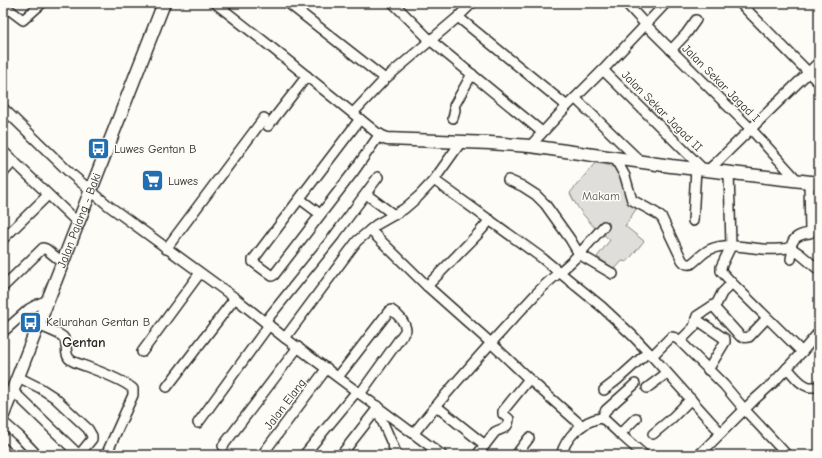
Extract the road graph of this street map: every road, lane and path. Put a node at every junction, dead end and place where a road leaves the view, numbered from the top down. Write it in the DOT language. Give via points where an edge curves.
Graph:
graph roads {
  1 [pos="164,3"];
  2 [pos="215,3"];
  3 [pos="288,3"];
  4 [pos="393,3"];
  5 [pos="626,3"];
  6 [pos="666,3"];
  7 [pos="740,3"];
  8 [pos="468,4"];
  9 [pos="4,5"];
  10 [pos="40,5"];
  11 [pos="458,17"];
  12 [pos="696,20"];
  13 [pos="646,25"];
  14 [pos="430,40"];
  15 [pos="672,50"];
  16 [pos="819,62"];
  17 [pos="603,70"];
  18 [pos="809,72"];
  19 [pos="472,74"];
  20 [pos="306,76"];
  21 [pos="385,79"];
  22 [pos="819,83"];
  23 [pos="575,98"];
  24 [pos="567,106"];
  25 [pos="5,113"];
  26 [pos="453,118"];
  27 [pos="358,119"];
  28 [pos="750,128"];
  29 [pos="541,134"];
  30 [pos="381,135"];
  31 [pos="461,142"];
  32 [pos="530,146"];
  33 [pos="544,148"];
  34 [pos="3,151"];
  35 [pos="615,158"];
  36 [pos="14,161"];
  37 [pos="641,162"];
  38 [pos="712,169"];
  39 [pos="3,172"];
  40 [pos="378,177"];
  41 [pos="434,180"];
  42 [pos="508,180"];
  43 [pos="812,181"];
  44 [pos="90,191"];
  45 [pos="366,194"];
  46 [pos="48,195"];
  47 [pos="300,199"];
  48 [pos="320,214"];
  49 [pos="394,215"];
  50 [pos="490,220"];
  51 [pos="692,220"];
  52 [pos="78,223"];
  53 [pos="604,226"];
  54 [pos="370,230"];
  55 [pos="815,233"];
  56 [pos="3,239"];
  57 [pos="731,246"];
  58 [pos="166,248"];
  59 [pos="792,248"];
  60 [pos="579,254"];
  61 [pos="791,259"];
  62 [pos="62,262"];
  63 [pos="819,270"];
  64 [pos="559,271"];
  65 [pos="200,273"];
  66 [pos="613,274"];
  67 [pos="732,283"];
  68 [pos="427,286"];
  69 [pos="3,287"];
  70 [pos="234,298"];
  71 [pos="48,300"];
  72 [pos="713,306"];
  73 [pos="768,318"];
  74 [pos="696,319"];
  75 [pos="267,323"];
  76 [pos="38,325"];
  77 [pos="3,332"];
  78 [pos="819,332"];
  79 [pos="285,338"];
  80 [pos="680,341"];
  81 [pos="491,342"];
  82 [pos="298,347"];
  83 [pos="142,352"];
  84 [pos="802,352"];
  85 [pos="650,354"];
  86 [pos="326,368"];
  87 [pos="787,368"];
  88 [pos="708,370"];
  89 [pos="667,373"];
  90 [pos="18,377"];
  91 [pos="338,377"];
  92 [pos="529,379"];
  93 [pos="635,384"];
  94 [pos="167,387"];
  95 [pos="647,388"];
  96 [pos="819,388"];
  97 [pos="604,390"];
  98 [pos="13,391"];
  99 [pos="358,392"];
  100 [pos="691,400"];
  101 [pos="436,406"];
  102 [pos="377,408"];
  103 [pos="5,410"];
  104 [pos="745,410"];
  105 [pos="603,418"];
  106 [pos="636,418"];
  107 [pos="3,422"];
  108 [pos="198,423"];
  109 [pos="582,426"];
  110 [pos="721,433"];
  111 [pos="414,434"];
  112 [pos="620,434"];
  113 [pos="653,434"];
  114 [pos="529,438"];
  115 [pos="485,445"];
  116 [pos="224,446"];
  117 [pos="3,448"];
  118 [pos="396,454"];
  119 [pos="10,455"];
  120 [pos="37,455"];
  121 [pos="79,455"];
  122 [pos="106,455"];
  123 [pos="262,455"];
  124 [pos="304,455"];
  125 [pos="341,455"];
  126 [pos="442,455"];
  127 [pos="477,455"];
  128 [pos="516,455"];
  129 [pos="561,455"];
  130 [pos="644,455"];
  131 [pos="699,455"];
  132 [pos="787,455"];
  1 -- 44 [label="main road, Jalan Pajang - Baki"];
  2 -- 20 [label="street"];
  3 -- 21 [label="street"];
  4 -- 14 [label="street"];
  5 -- 13 [label="street, Jalan Sekar Jagad I"];
  6 -- 13 [label="street"];
  7 -- 18 [label="street"];
  8 -- 11 [label="street"];
  9 -- 10 [label="street" via="23,20"];
  11 -- 14 [label="street"];
  11 -- 24 [label="street"];
  12 -- 15 [label="street"];
  13 -- 15 [label="street, Jalan Sekar Jagad I"];
  13 -- 17 [label="street"];
  14 -- 19 [label="street"];
  14 -- 21 [label="street"];
  15 -- 28 [label="street, Jalan Sekar Jagad I"];
  16 -- 18 [label="street"];
  17 -- 23 [label="street"];
  17 -- 38 [label="street, Jalan Sekar Jagad II"];
  18 -- 22 [label="street"];
  18 -- 28 [label="street"];
  19 -- 26 [label="street" via="454,106"];
  19 -- 29 [label="street"];
  20 -- 27 [label="street"];
  20 -- 58 [label="street"];
  21 -- 27 [label="street"];
  23 -- 24 [label="street"];
  23 -- 37 [label="street"];
  24 -- 29 [label="street"];
  25 -- 44 [label="street"];
  27 -- 30 [label="street"];
  27 -- 47 [label="street"];
  28 -- 38 [label="street"];
  28 -- 43 [label="street, Jalan Sekar Jagad I"];
  29 -- 32 [label="street"];
  29 -- 33 [label="street"];
  30 -- 31 [label="main road" via="387,139"];
  30 -- 48 [label="street"];
  31 -- 32 [label="main road"];
  31 -- 41 [label="street"];
  32 -- 33 [label="main road"];
  33 -- 35 [label="main road"];
  34 -- 36 [label="street"];
  35 -- 37 [label="main road"];
  35 -- 57 [label="street" via="626,176 632,200 662,218 684,262 691,264 708,250"];
  36 -- 39 [label="street"];
  36 -- 46 [label="street"];
  37 -- 38 [label="main road"];
  38 -- 43 [label="main road"];
  38 -- 51 [label="street"];
  38 -- 57 [label="street"];
  40 -- 45 [label="street"];
  41 -- 49 [label="street" via="411,204"];
  41 -- 50 [label="street"];
  42 -- 60 [label="street" via="536,195 545,204"];
  43 -- 55 [label="street"];
  44 -- 52 [label="main road, Jalan Pajang - Baki"];
  44 -- 58 [label="street"];
  45 -- 49 [label="street"];
  45 -- 75 [label="street"];
  46 -- 52 [label="street"];
  46 -- 56 [label="street"];
  47 -- 48 [label="street"];
  47 -- 48 [label="street" via="253,262 273,276"];
  49 -- 54 [label="street"];
  50 -- 64 [label="street"];
  50 -- 68 [label="street"];
  52 -- 62 [label="main road, Jalan Pajang - Baki"];
  53 -- 60 [label="street"];
  54 -- 68 [label="street"];
  54 -- 79 [label="street" via="351,248"];
  55 -- 59 [label="street" via="797,236 792,241"];
  57 -- 59 [label="street" via="772,250"];
  57 -- 67 [label="street" via="721,271"];
  58 -- 65 [label="street"];
  59 -- 61 [label="street"];
  59 -- 63 [label="street"];
  60 -- 64 [label="street"];
  60 -- 66 [label="street"];
  62 -- 69 [label="street" via="43,248"];
  62 -- 71 [label="main road, Jalan Pajang - Baki"];
  64 -- 81 [label="street"];
  64 -- 85 [label="street" via="634,336"];
  65 -- 70 [label="street"];
  65 -- 83 [label="street"];
  67 -- 72 [label="street"];
  67 -- 73 [label="street"];
  68 -- 81 [label="street"];
  70 -- 75 [label="street"];
  70 -- 94 [label="street"];
  71 -- 76 [label="main road, Jalan Pajang - Baki"];
  71 -- 77 [label="street" via="33,306"];
  72 -- 73 [label="street" via="743,338 749,337"];
  72 -- 74 [label="street" via="698,314"];
  73 -- 84 [label="street"];
  74 -- 80 [label="street" via="692,330"];
  74 -- 88 [label="street" via="725,339"];
  75 -- 79 [label="street"];
  75 -- 108 [label="street"];
  76 -- 90 [label="main road, Jalan Pajang - Baki"];
  76 -- 122 [label="street" via="66,340 67,354 71,360 133,389 133,395"];
  78 -- 84 [label="street"];
  79 -- 82 [label="street"];
  80 -- 85 [label="street" via="671,337"];
  80 -- 88 [label="street"];
  81 -- 92 [label="street"];
  81 -- 101 [label="street"];
  82 -- 86 [label="street"];
  82 -- 116 [label="street"];
  84 -- 87 [label="street"];
  85 -- 89 [label="street"];
  85 -- 97 [label="street"];
  86 -- 91 [label="street"];
  86 -- 123 [label="street, Jalan Elang"];
  87 -- 96 [label="street" via="798,381"];
  87 -- 104 [label="street"];
  88 -- 104 [label="street"];
  89 -- 95 [label="street"];
  89 -- 100 [label="street"];
  90 -- 98 [label="main road, Jalan Pajang - Baki"];
  90 -- 121 [label="street" via="48,392 88,429 92,439"];
  91 -- 99 [label="street"];
  91 -- 99 [label="street" via="389,311 394,311 406,330"];
  92 -- 109 [label="street"];
  92 -- 115 [label="street" via="503,411 509,420 508,424 504,429 495,432"];
  93 -- 105 [label="street" via="606,410"];
  98 -- 103 [label="main road, Jalan Pajang - Baki"];
  98 -- 121 [label="street"];
  99 -- 102 [label="street"];
  99 -- 124 [label="street"];
  100 -- 110 [label="street"];
  100 -- 113 [label="street"];
  101 -- 111 [label="street"];
  101 -- 115 [label="street"];
  102 -- 111 [label="street"];
  102 -- 118 [label="street"];
  102 -- 125 [label="street"];
  104 -- 110 [label="street"];
  104 -- 132 [label="street"];
  105 -- 109 [label="street"];
  105 -- 112 [label="street"];
  106 -- 112 [label="street"];
  107 -- 120 [label="street"];
  109 -- 129 [label="street" via="568,440"];
  110 -- 131 [label="street"];
  111 -- 126 [label="street"];
  112 -- 130 [label="street"];
  114 -- 128 [label="street"];
  115 -- 127 [label="street"];
  117 -- 119 [label="street"];
}
